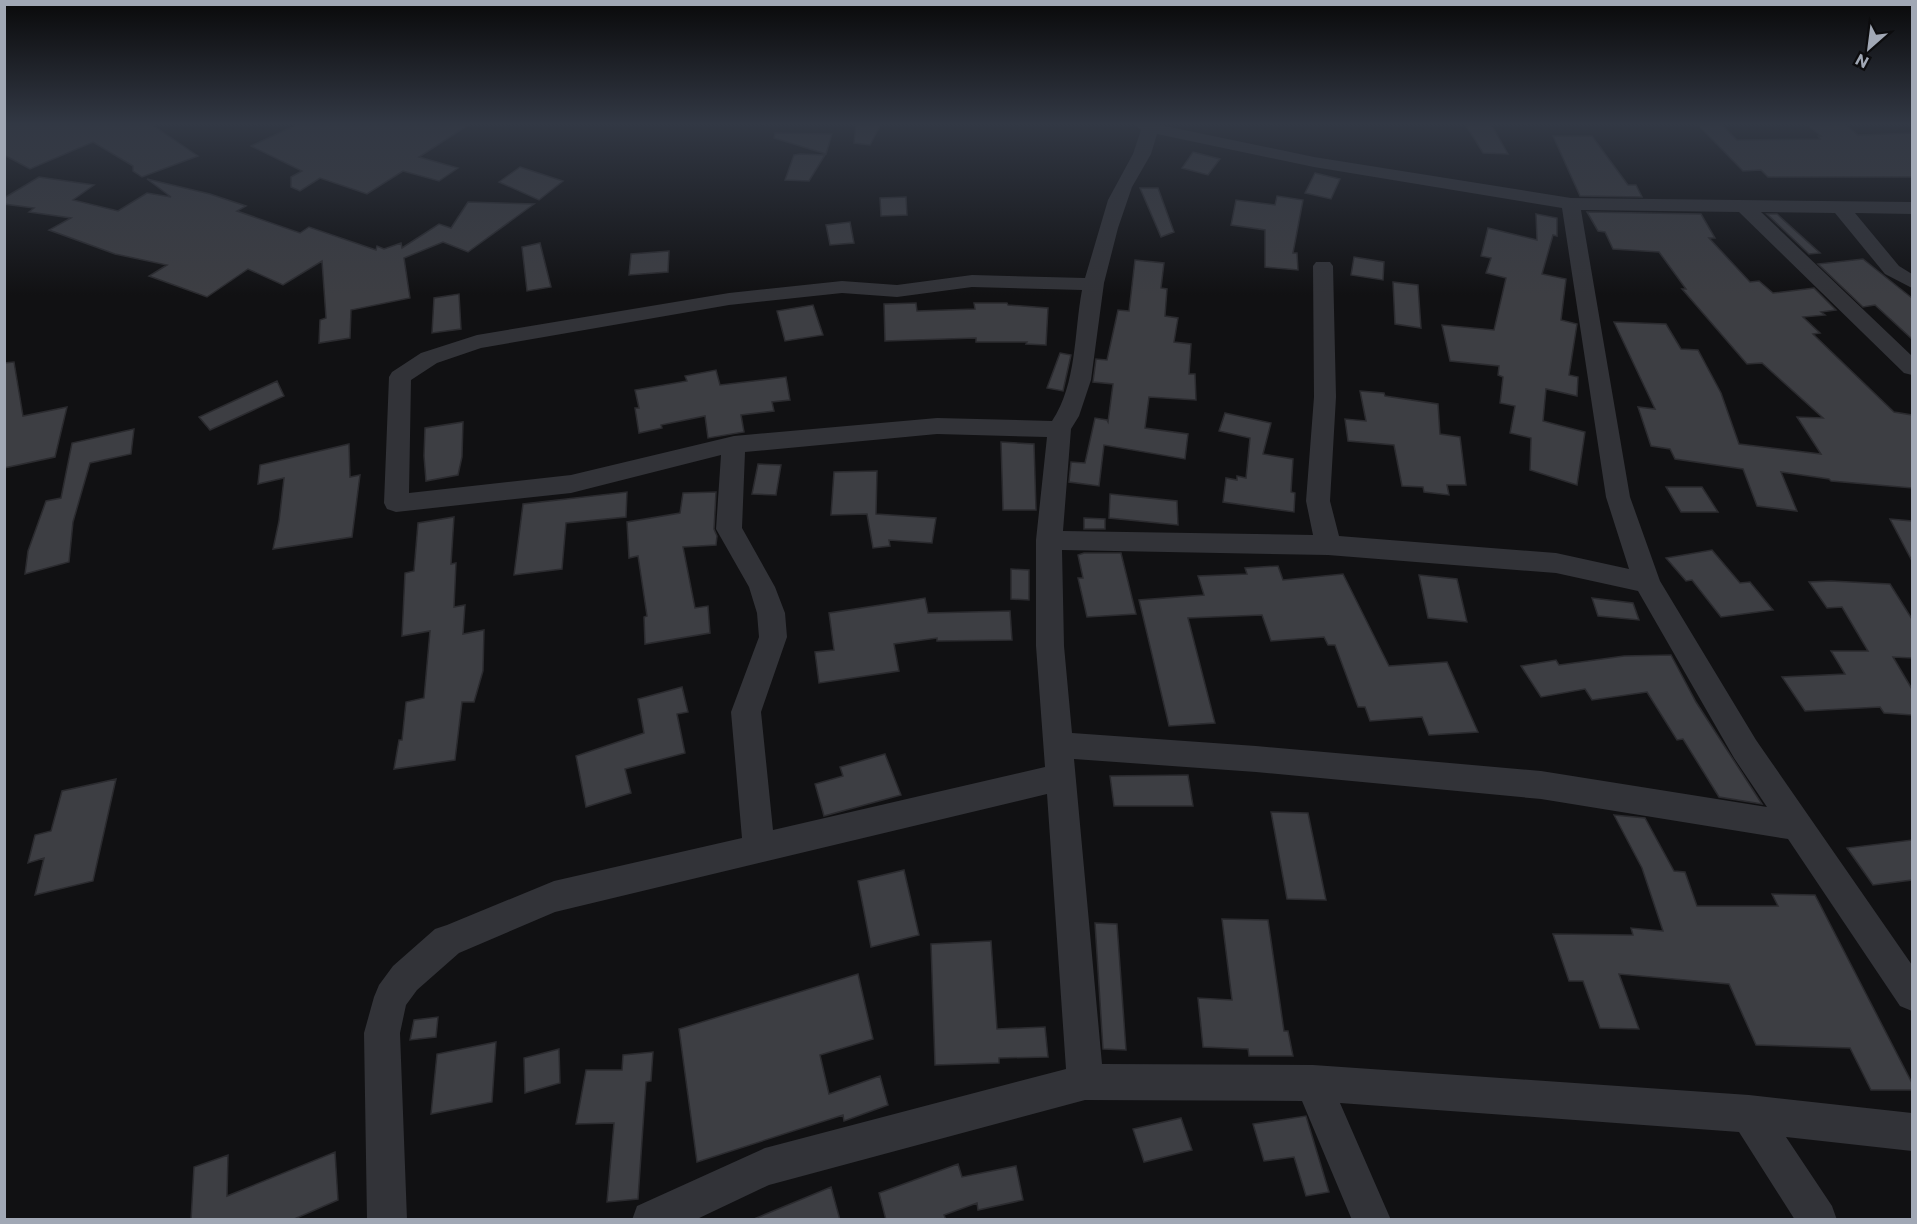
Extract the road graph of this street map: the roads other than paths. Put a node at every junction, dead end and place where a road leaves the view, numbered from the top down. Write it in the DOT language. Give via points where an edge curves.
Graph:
graph roads {
  1 [pos="1126,181"];
  2 [pos="1431,181"];
  3 [pos="1571,204"];
  4 [pos="1745,207"];
  5 [pos="1840,207"];
  6 [pos="1912,208"];
  7 [pos="1323,266"];
  8 [pos="1912,282"];
  9 [pos="1094,284"];
  10 [pos="1912,368"];
  11 [pos="1059,429"];
  12 [pos="734,444"];
  13 [pos="1049,540"];
  14 [pos="1328,545"];
  15 [pos="1647,583"];
  16 [pos="1059,761"];
  17 [pos="1798,826"];
  18 [pos="759,847"];
  19 [pos="1912,994"];
  20 [pos="1085,1082"];
  21 [pos="1313,1083"];
  22 [pos="1749,1114"];
  23 [pos="1912,1132"];
  24 [pos="387,1220"];
  25 [pos="651,1220"];
  26 [pos="1372,1220"];
  27 [pos="1818,1220"];
  1 -- 9 [label="street"];
  2 -- 3 [label="street"];
  3 -- 4 [label="street"];
  3 -- 15 [label="street" via="1618,497"];
  4 -- 5 [label="street"];
  4 -- 10 [label="street"];
  5 -- 6 [label="street"];
  5 -- 8 [label="street" via="1892,270"];
  7 -- 14 [label="street" via="1325,397 1318,501"];
  9 -- 11 [label="street" via="1083,361 1067,420"];
  9 -- 12 [label="street" via="972,281 897,291 842,288 729,299 477,342 429,358 400,377 396,503 571,484"];
  11 -- 12 [label="street" via="937,426"];
  11 -- 13 [label="street"];
  12 -- 18 [label="street" via="729,530 762,587 771,613 773,638 746,712"];
  13 -- 14 [label="street"];
  13 -- 16 [label="street" via="1050,646"];
  14 -- 15 [label="street" via="1556,563"];
  15 -- 17 [label="street" via="1745,748"];
  16 -- 17 [label="street" via="1256,759 1541,785"];
  16 -- 18 [label="street"];
  16 -- 20 [label="street"];
  17 -- 19 [label="street"];
  18 -- 24 [label="street" via="554,897 447,941 424,958 391,997 382,1033"];
  20 -- 21 [label="street"];
  20 -- 25 [label="street" via="765,1167"];
  21 -- 22 [label="street"];
  21 -- 26 [label="street"];
  22 -- 23 [label="street"];
  22 -- 27 [label="street"];
}
